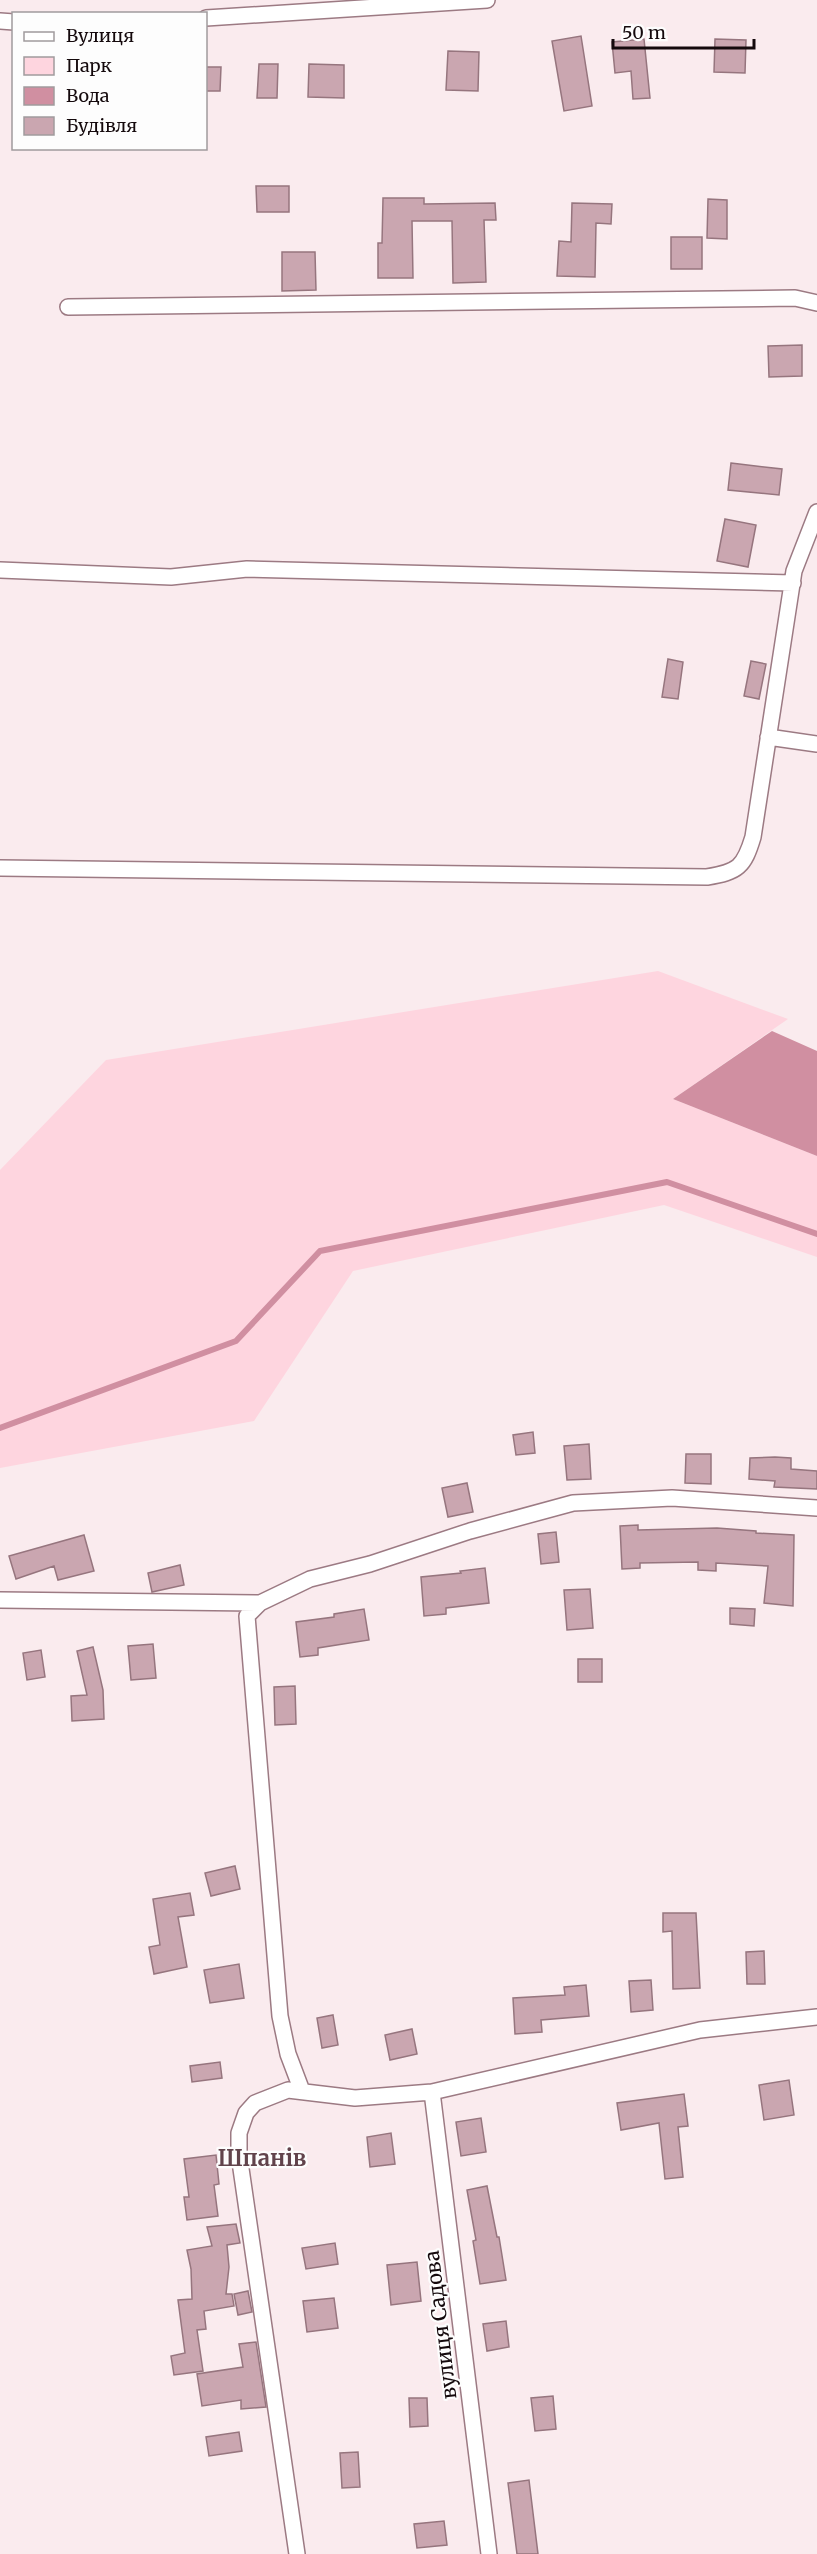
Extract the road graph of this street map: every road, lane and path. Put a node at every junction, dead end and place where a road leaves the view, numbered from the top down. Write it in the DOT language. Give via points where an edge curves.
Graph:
graph roads {
  1 [pos="487,0"];
  2 [pos="207,18"];
  3 [pos="817,303"];
  4 [pos="68,307"];
  5 [pos="817,512"];
  6 [pos="0,570"];
  7 [pos="793,583"];
  8 [pos="768,737"];
  9 [pos="817,744"];
  10 [pos="0,868"];
  11 [pos="817,1508"];
  12 [pos="0,1600"];
  13 [pos="260,1604"];
  14 [pos="817,2017"];
  15 [pos="302,2091"];
  16 [pos="432,2092"];
  17 [pos="297,2554"];
  18 [pos="489,2554"];
  1 -- 2 [label="street"];
  3 -- 4 [label="street" via="795,298"];
  5 -- 7 [label="street"];
  6 -- 7 [label="street" via="171,577 247,569"];
  7 -- 8 [label="street"];
  8 -- 9 [label="street"];
  8 -- 10 [label="street" via="748,854 739,868 724,875"];
  11 -- 13 [label="street" via="672,1498 573,1503 310,1579"];
  12 -- 13 [label="street"];
  13 -- 15 [label="street" via="247,1616 279,2005 288,2054"];
  14 -- 16 [label="street" via="700,2030"];
  15 -- 16 [label="street" via="355,2097"];
  15 -- 17 [label="street" via="288,2091 255,2103 246,2113 239,2133 239,2155"];
  16 -- 18 [label="street, вулиця Садова"];
}
